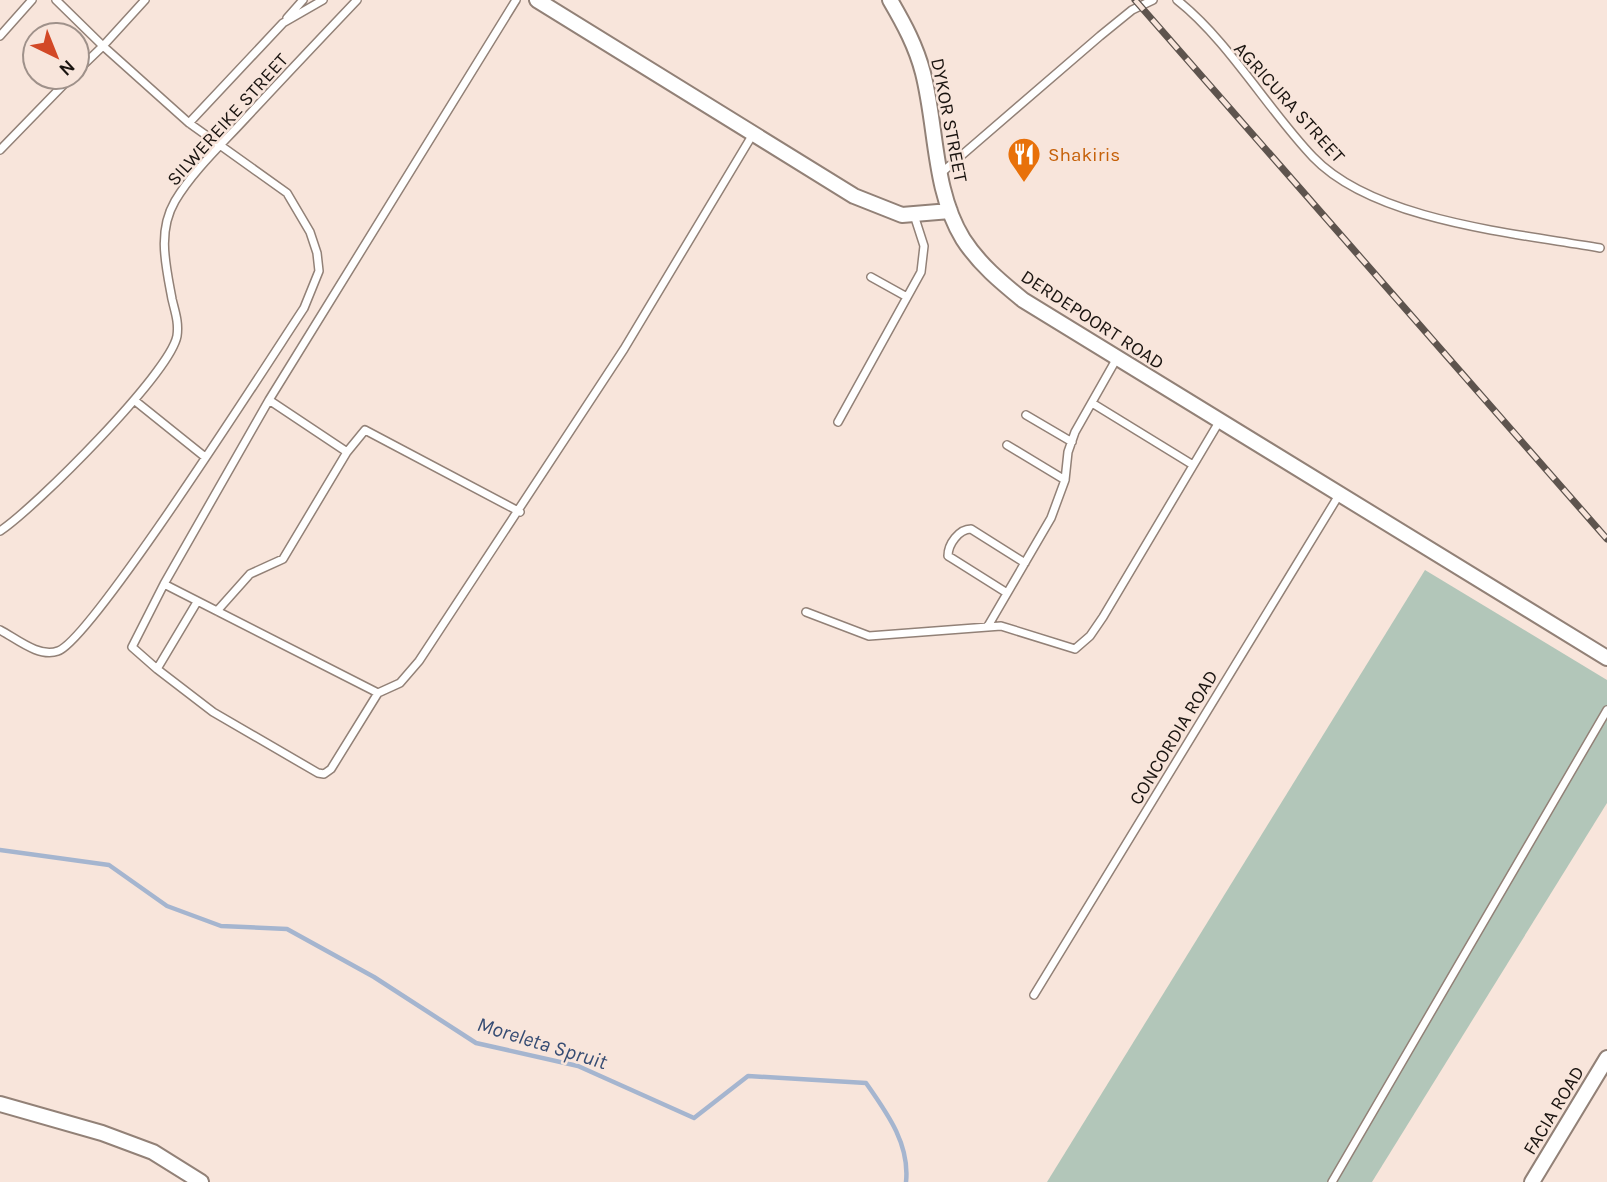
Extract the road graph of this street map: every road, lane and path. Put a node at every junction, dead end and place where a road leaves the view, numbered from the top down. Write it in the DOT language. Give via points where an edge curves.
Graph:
graph roads {
  1 [pos="32,0"];
  2 [pos="56,0"];
  3 [pos="145,0"];
  4 [pos="303,0"];
  5 [pos="323,0"];
  6 [pos="357,0"];
  7 [pos="516,0"];
  8 [pos="537,0"];
  9 [pos="890,0"];
  10 [pos="1153,0"];
  11 [pos="1177,0"];
  12 [pos="283,23"];
  13 [pos="0,36"];
  14 [pos="103,46"];
  15 [pos="91,58"];
  16 [pos="57,91"];
  17 [pos="189,123"];
  18 [pos="753,134"];
  19 [pos="222,144"];
  20 [pos="0,150"];
  21 [pos="940,174"];
  22 [pos="950,211"];
  23 [pos="914,215"];
  24 [pos="1600,248"];
  25 [pos="871,277"];
  26 [pos="906,297"];
  27 [pos="1116,358"];
  28 [pos="134,400"];
  29 [pos="269,400"];
  30 [pos="1092,402"];
  31 [pos="1026,415"];
  32 [pos="838,422"];
  33 [pos="1219,422"];
  34 [pos="1072,442"];
  35 [pos="1007,445"];
  36 [pos="347,452"];
  37 [pos="205,457"];
  38 [pos="1194,465"];
  39 [pos="1065,480"];
  40 [pos="1339,495"];
  41 [pos="520,512"];
  42 [pos="0,531"];
  43 [pos="1025,563"];
  44 [pos="164,584"];
  45 [pos="1007,593"];
  46 [pos="197,602"];
  47 [pos="217,611"];
  48 [pos="806,612"];
  49 [pos="988,626"];
  50 [pos="0,630"];
  51 [pos="1607,658"];
  52 [pos="157,669"];
  53 [pos="378,693"];
  54 [pos="1607,710"];
  55 [pos="1034,995"];
  56 [pos="1607,1058"];
  57 [pos="0,1104"];
  58 [pos="201,1182"];
  59 [pos="1332,1182"];
  60 [pos="1532,1182"];
  1 -- 13 [label="lane"];
  2 -- 14 [label="lane"];
  3 -- 14 [label="lane"];
  4 -- 12 [label="lane"];
  5 -- 12 [label="lane"];
  6 -- 19 [label="lane, SILWEREIKE STREET"];
  7 -- 29 [label="lane"];
  8 -- 18 [label="street"];
  9 -- 21 [label="street, DYKOR STREET" via="916,50"];
  10 -- 21 [label="lane" via="1132,10 1100,36"];
  11 -- 24 [label="lane, AGRICURA STREET" via="1313,157 1347,184 1441,219"];
  12 -- 17 [label="lane"];
  14 -- 15 [label="lane"];
  14 -- 17 [label="lane"];
  16 -- 20 [label="lane"];
  17 -- 19 [label="lane"];
  18 -- 23 [label="street" via="854,196 884,210"];
  18 -- 41 [label="lane" via="625,349"];
  19 -- 28 [label="lane, SILWEREIKE STREET" via="175,201 165,224 163,247 178,320 177,338 167,360"];
  19 -- 37 [label="lane" via="287,193 310,232 318,271 304,308"];
  21 -- 22 [label="street, DYKOR STREET"];
  22 -- 23 [label="street"];
  22 -- 27 [label="street, DERDEPOORT ROAD" via="980,263 1001,282"];
  23 -- 26 [label="lane" via="925,259"];
  25 -- 26 [label="lane"];
  26 -- 32 [label="lane"];
  27 -- 30 [label="lane"];
  27 -- 33 [label="street, DERDEPOORT ROAD"];
  28 -- 37 [label="lane"];
  28 -- 42 [label="lane" via="17,520"];
  29 -- 36 [label="lane"];
  29 -- 44 [label="lane"];
  30 -- 34 [label="lane"];
  30 -- 38 [label="lane"];
  31 -- 34 [label="lane"];
  33 -- 38 [label="lane"];
  33 -- 40 [label="street, DERDEPOORT ROAD"];
  34 -- 39 [label="lane"];
  35 -- 39 [label="lane"];
  36 -- 41 [label="lane" via="361,432 370,431"];
  36 -- 47 [label="lane" via="283,559 250,574"];
  37 -- 50 [label="lane" via="74,640 62,650 40,652"];
  38 -- 49 [label="lane" via="1082,645 1070,650 1010,626"];
  39 -- 43 [label="lane" via="1051,518"];
  40 -- 51 [label="street, DERDEPOORT ROAD"];
  40 -- 55 [label="lane, CONCORDIA ROAD"];
  41 -- 53 [label="lane" via="408,676"];
  43 -- 45 [label="lane"];
  43 -- 45 [label="lane" via="971,529 958,534 948,550 948,556"];
  44 -- 46 [label="lane"];
  44 -- 52 [label="lane" via="132,647"];
  45 -- 49 [label="lane"];
  46 -- 47 [label="lane"];
  46 -- 52 [label="lane"];
  47 -- 53 [label="lane"];
  48 -- 49 [label="lane" via="869,636"];
  52 -- 53 [label="lane" via="213,712 324,774"];
  54 -- 59 [label="lane"];
  56 -- 60 [label="street, FACIA ROAD"];
  57 -- 58 [label="street" via="153,1152"];
}
